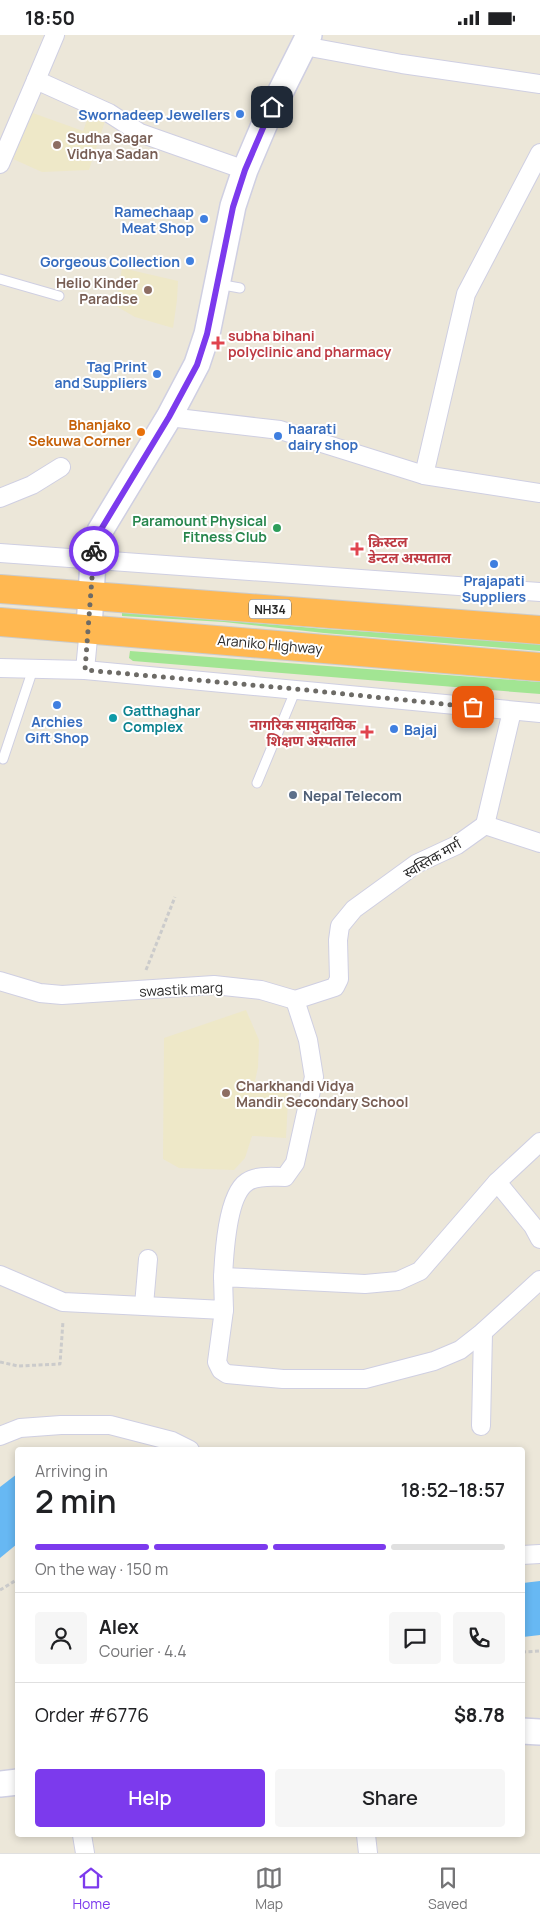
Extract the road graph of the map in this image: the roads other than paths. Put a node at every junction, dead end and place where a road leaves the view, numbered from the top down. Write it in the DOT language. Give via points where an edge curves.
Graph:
graph roads {
  1 [pos="55,35"];
  2 [pos="306,40"];
  3 [pos="36,80"];
  4 [pos="540,84"];
  5 [pos="540,153"];
  6 [pos="0,163"];
  7 [pos="245,170"];
  8 [pos="0,279"];
  9 [pos="59,296"];
  10 [pos="169,417"];
  11 [pos="61,467"];
  12 [pos="424,475"];
  13 [pos="540,493"];
  14 [pos="0,498"];
  15 [pos="0,553"];
  16 [pos="93,560"];
  17 [pos="0,589"];
  18 [pos="540,592"];
  19 [pos="91,595"];
  20 [pos="0,622"];
  21 [pos="89,628"];
  22 [pos="540,630"];
  23 [pos="540,667"];
  24 [pos="0,668"];
  25 [pos="33,669"];
  26 [pos="85,670"];
  27 [pos="296,689"];
  28 [pos="512,711"];
  29 [pos="540,713"];
  30 [pos="3,759"];
  31 [pos="257,783"];
  32 [pos="484,825"];
  33 [pos="540,843"];
  34 [pos="0,981"];
  35 [pos="295,1000"];
  36 [pos="540,1142"];
  37 [pos="497,1182"];
  38 [pos="540,1239"];
  39 [pos="148,1259"];
  40 [pos="0,1275"];
  41 [pos="223,1277"];
  42 [pos="540,1280"];
  43 [pos="144,1305"];
  44 [pos="224,1309"];
  45 [pos="483,1332"];
  46 [pos="481,1426"];
  47 [pos="0,1436"];
  48 [pos="184,1447"];
  49 [pos="540,1554"];
  50 [pos="525,1555"];
  51 [pos="525,1731"];
  52 [pos="540,1732"];
  53 [pos="15,1782"];
  54 [pos="0,1784"];
  55 [pos="82,1837"];
  56 [pos="366,1837"];
  57 [pos="84,1853"];
  58 [pos="368,1853"];
  1 -- 3 [label="street"];
  2 -- 4 [label="street" via="402,63"];
  2 -- 7 [label="main road" via="264,123"];
  3 -- 6 [label="street"];
  3 -- 7 [label="street" via="109,113 140,133"];
  5 -- 12 [label="street" via="466,294"];
  7 -- 10 [label="main road" via="233,207 229,286 197,365"];
  8 -- 9 [label="lane"];
  10 -- 12 [label="street" via="280,430"];
  10 -- 16 [label="main road" via="100,531 94,545"];
  11 -- 14 [label="street" via="32,485"];
  12 -- 13 [label="street"];
  15 -- 16 [label="street"];
  16 -- 18 [label="street"];
  16 -- 19 [label="main road"];
  17 -- 19 [label="highway, NH34"];
  19 -- 21 [label="main road"];
  19 -- 22 [label="highway, NH34"];
  20 -- 21 [label="highway, Araniko Highway"];
  21 -- 23 [label="highway, Araniko Highway"];
  21 -- 26 [label="street"];
  24 -- 25 [label="street"];
  25 -- 26 [label="street"];
  25 -- 30 [label="lane"];
  26 -- 27 [label="street"];
  27 -- 28 [label="street"];
  27 -- 31 [label="lane"];
  28 -- 29 [label="street"];
  28 -- 32 [label="street"];
  32 -- 33 [label="street"];
  32 -- 35 [label="street, स्वस्तिक मार्ग" via="457,845 416,864 354,909 340,926 340,979 335,987"];
  34 -- 35 [label="street, swastik marg" via="40,993 62,995 214,985 261,990"];
  35 -- 41 [label="street" via="308,1040 314,1077 295,1163 285,1177 259,1177 246,1182 236,1197 225,1239"];
  36 -- 37 [label="street"];
  37 -- 38 [label="street"];
  37 -- 41 [label="street" via="420,1271 398,1281 365,1284"];
  39 -- 43 [label="street"];
  40 -- 43 [label="street" via="64,1302"];
  41 -- 44 [label="street"];
  42 -- 45 [label="street"];
  43 -- 44 [label="street"];
  44 -- 45 [label="street" via="217,1362 221,1370 227,1374 283,1379 365,1379 434,1361 460,1350"];
  45 -- 46 [label="street"];
  47 -- 48 [label="street" via="20,1428 110,1425"];
  49 -- 50 [label="street"];
  51 -- 52 [label="main road"];
  53 -- 54 [label="main road"];
  55 -- 57 [label="street"];
  56 -- 58 [label="street"];
}
